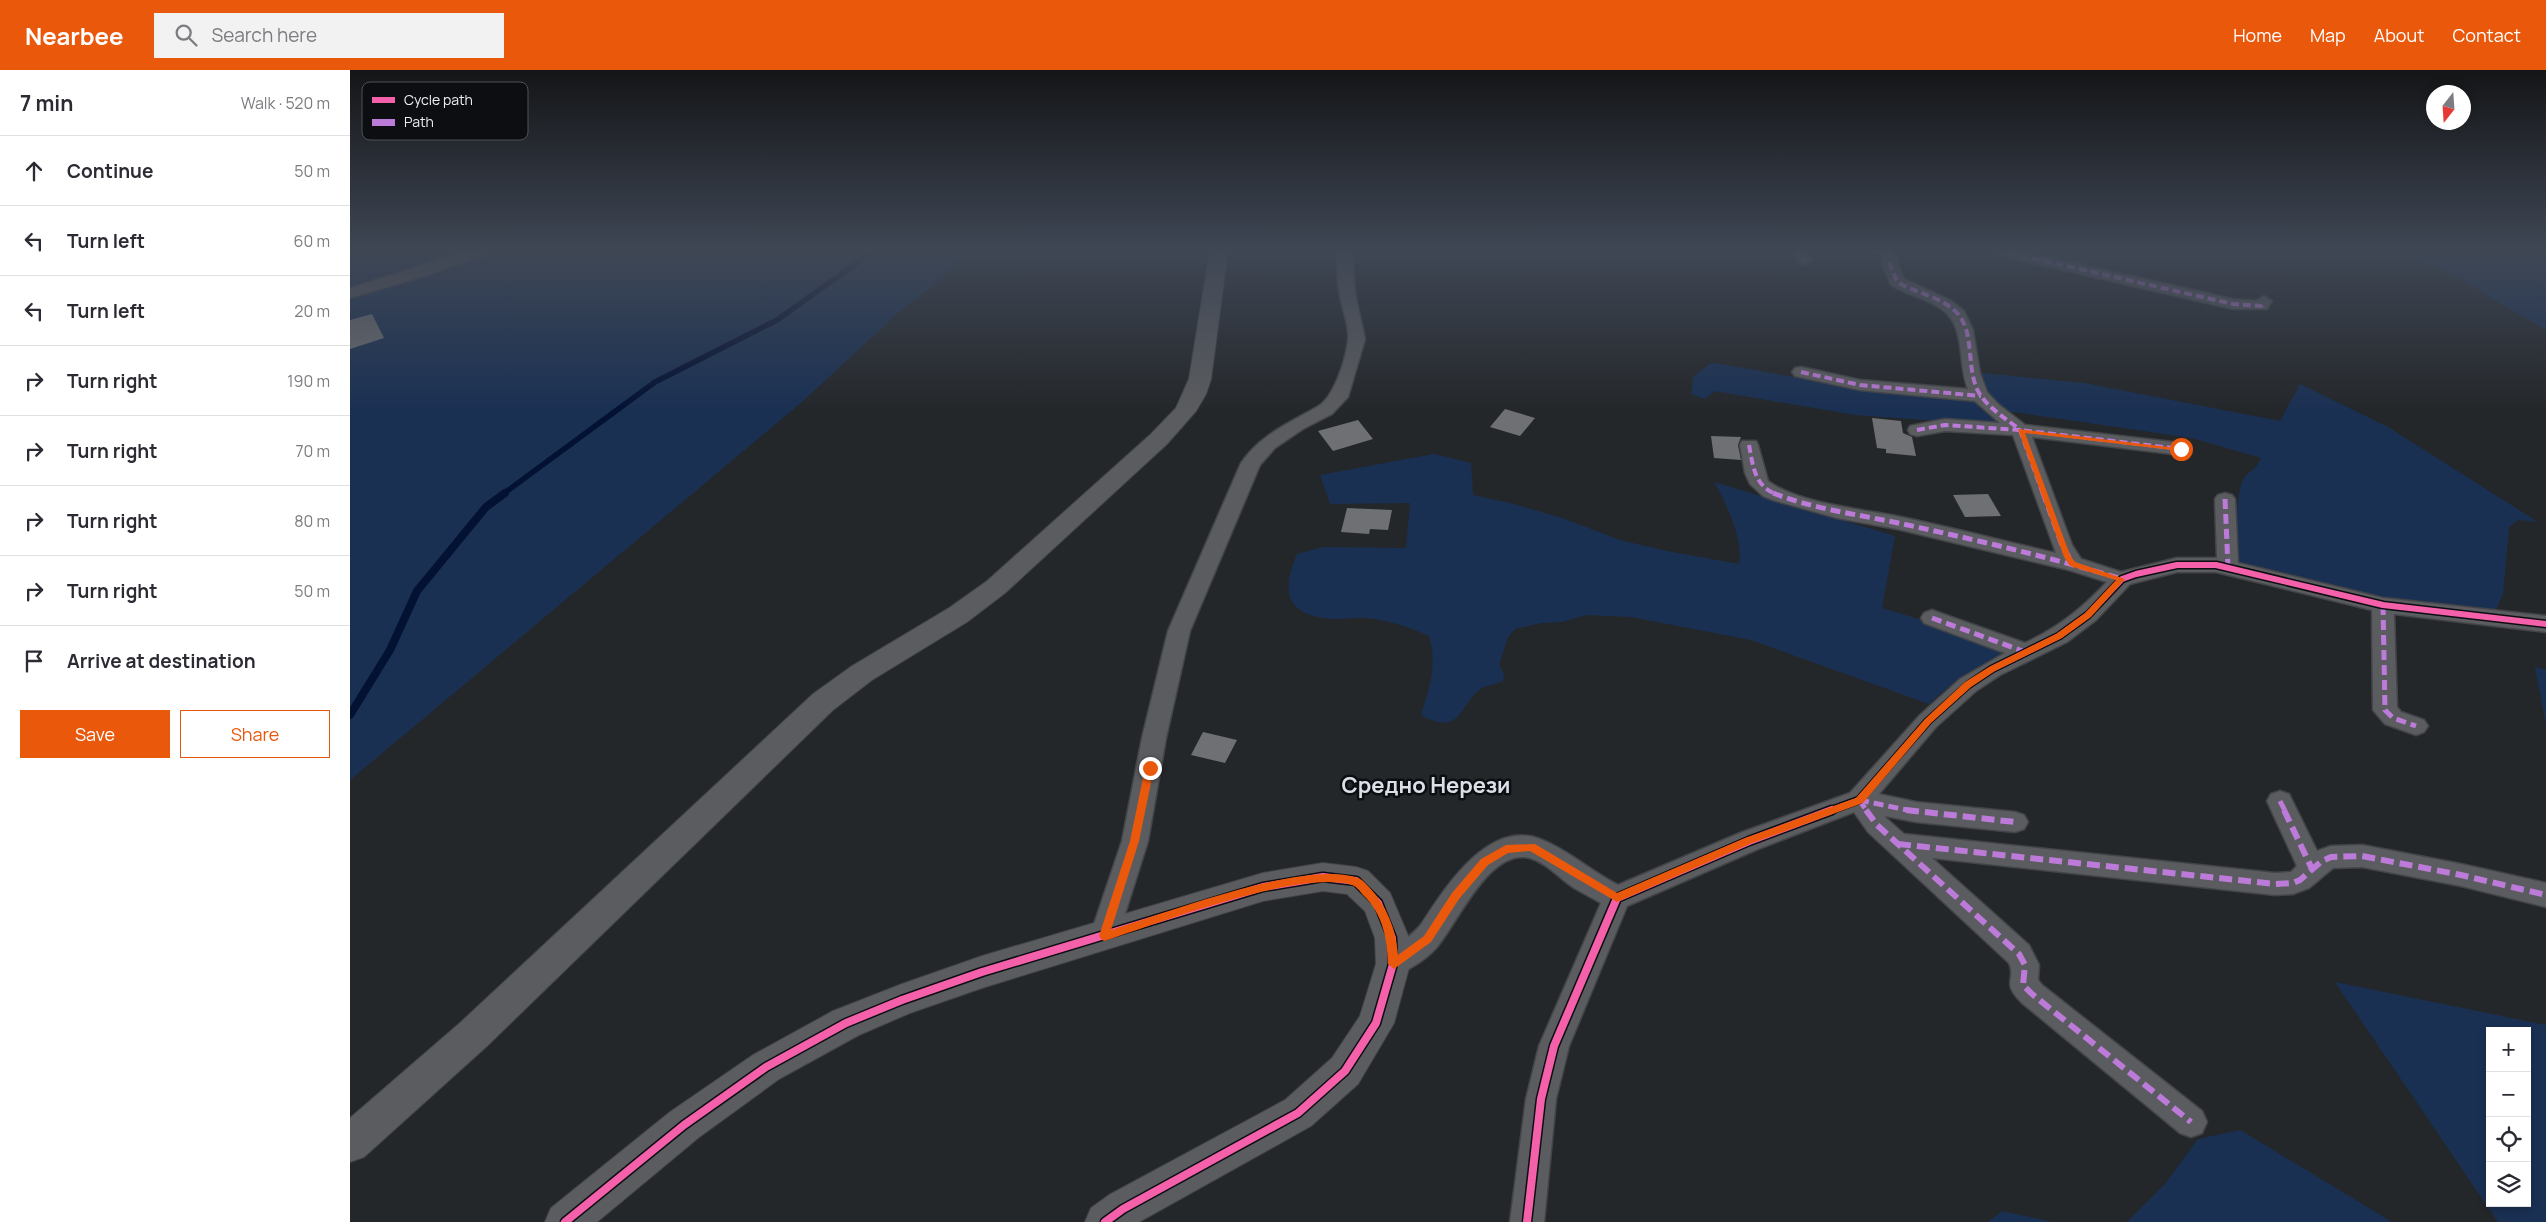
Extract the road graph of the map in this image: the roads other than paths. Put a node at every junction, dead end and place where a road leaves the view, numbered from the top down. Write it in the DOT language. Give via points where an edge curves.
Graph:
graph roads {
  1 [pos="1212,304"];
  2 [pos="1349,304"];
  3 [pos="1943,304"];
  4 [pos="2232,304"];
  5 [pos="2263,304"];
  6 [pos="1801,372"];
  7 [pos="1981,396"];
  8 [pos="1917,430"];
  9 [pos="2020,430"];
  10 [pos="1749,445"];
  11 [pos="2181,449"];
  12 [pos="2225,499"];
  13 [pos="2073,564"];
  14 [pos="2228,567"];
  15 [pos="2122,579"];
  16 [pos="2383,605"];
  17 [pos="1932,618"];
  18 [pos="2546,624"];
  19 [pos="2028,653"];
  20 [pos="2416,726"];
  21 [pos="1860,800"];
  22 [pos="2280,801"];
  23 [pos="2014,822"];
  24 [pos="1898,844"];
  25 [pos="2313,871"];
  26 [pos="2546,895"];
  27 [pos="1617,898"];
  28 [pos="1104,936"];
  29 [pos="1394,964"];
  30 [pos="2191,1122"];
  31 [pos="350,1143"];
  32 [pos="565,1222"];
  33 [pos="1105,1222"];
  34 [pos="1527,1222"];
  1 -- 31 [label="street" via="1195,394 1185,411 1159,439 996,587 822,702 474,1034"];
  2 -- 28 [label="street" via="1357,340 1339,397 1326,410 1296,424 1268,444 1251,463 1179,630 1135,841"];
  3 -- 7 [label="street" via="1960,318 1973,381"];
  4 -- 5 [label="street" via="2257,307"];
  6 -- 7 [label="street" via="1867,386"];
  7 -- 9 [label="street"];
  8 -- 9 [label="street" via="1945,425"];
  9 -- 11 [label="street"];
  9 -- 13 [label="street" via="2062,545"];
  10 -- 13 [label="street" via="1760,484 1780,496 1837,512"];
  12 -- 14 [label="street"];
  13 -- 15 [label="street"];
  14 -- 15 [label="street" via="2177,565"];
  14 -- 16 [label="street"];
  15 -- 19 [label="street" via="2088,615"];
  16 -- 18 [label="street"];
  16 -- 20 [label="street" via="2386,710 2393,718"];
  17 -- 19 [label="street"];
  19 -- 21 [label="street" via="1980,676 1945,704"];
  21 -- 23 [label="street" via="1916,812"];
  21 -- 24 [label="street" via="1877,825"];
  21 -- 27 [label="street" via="1748,841"];
  22 -- 25 [label="street"];
  24 -- 25 [label="street" via="2254,884 2293,883"];
  24 -- 30 [label="street" via="2019,954 2025,965 2023,985 2032,994"];
  25 -- 26 [label="street" via="2331,857 2362,856"];
  27 -- 29 [label="street" via="1531,847 1506,849 1484,862 1455,896 1428,939"];
  27 -- 34 [label="street" via="1554,1046 1541,1099"];
  28 -- 29 [label="street" via="1264,887 1323,877 1356,881 1378,903 1392,938"];
  28 -- 32 [label="street" via="982,972 846,1023 766,1067 684,1125"];
  29 -- 33 [label="street" via="1376,1023 1345,1071 1298,1114 1123,1209"];
}
